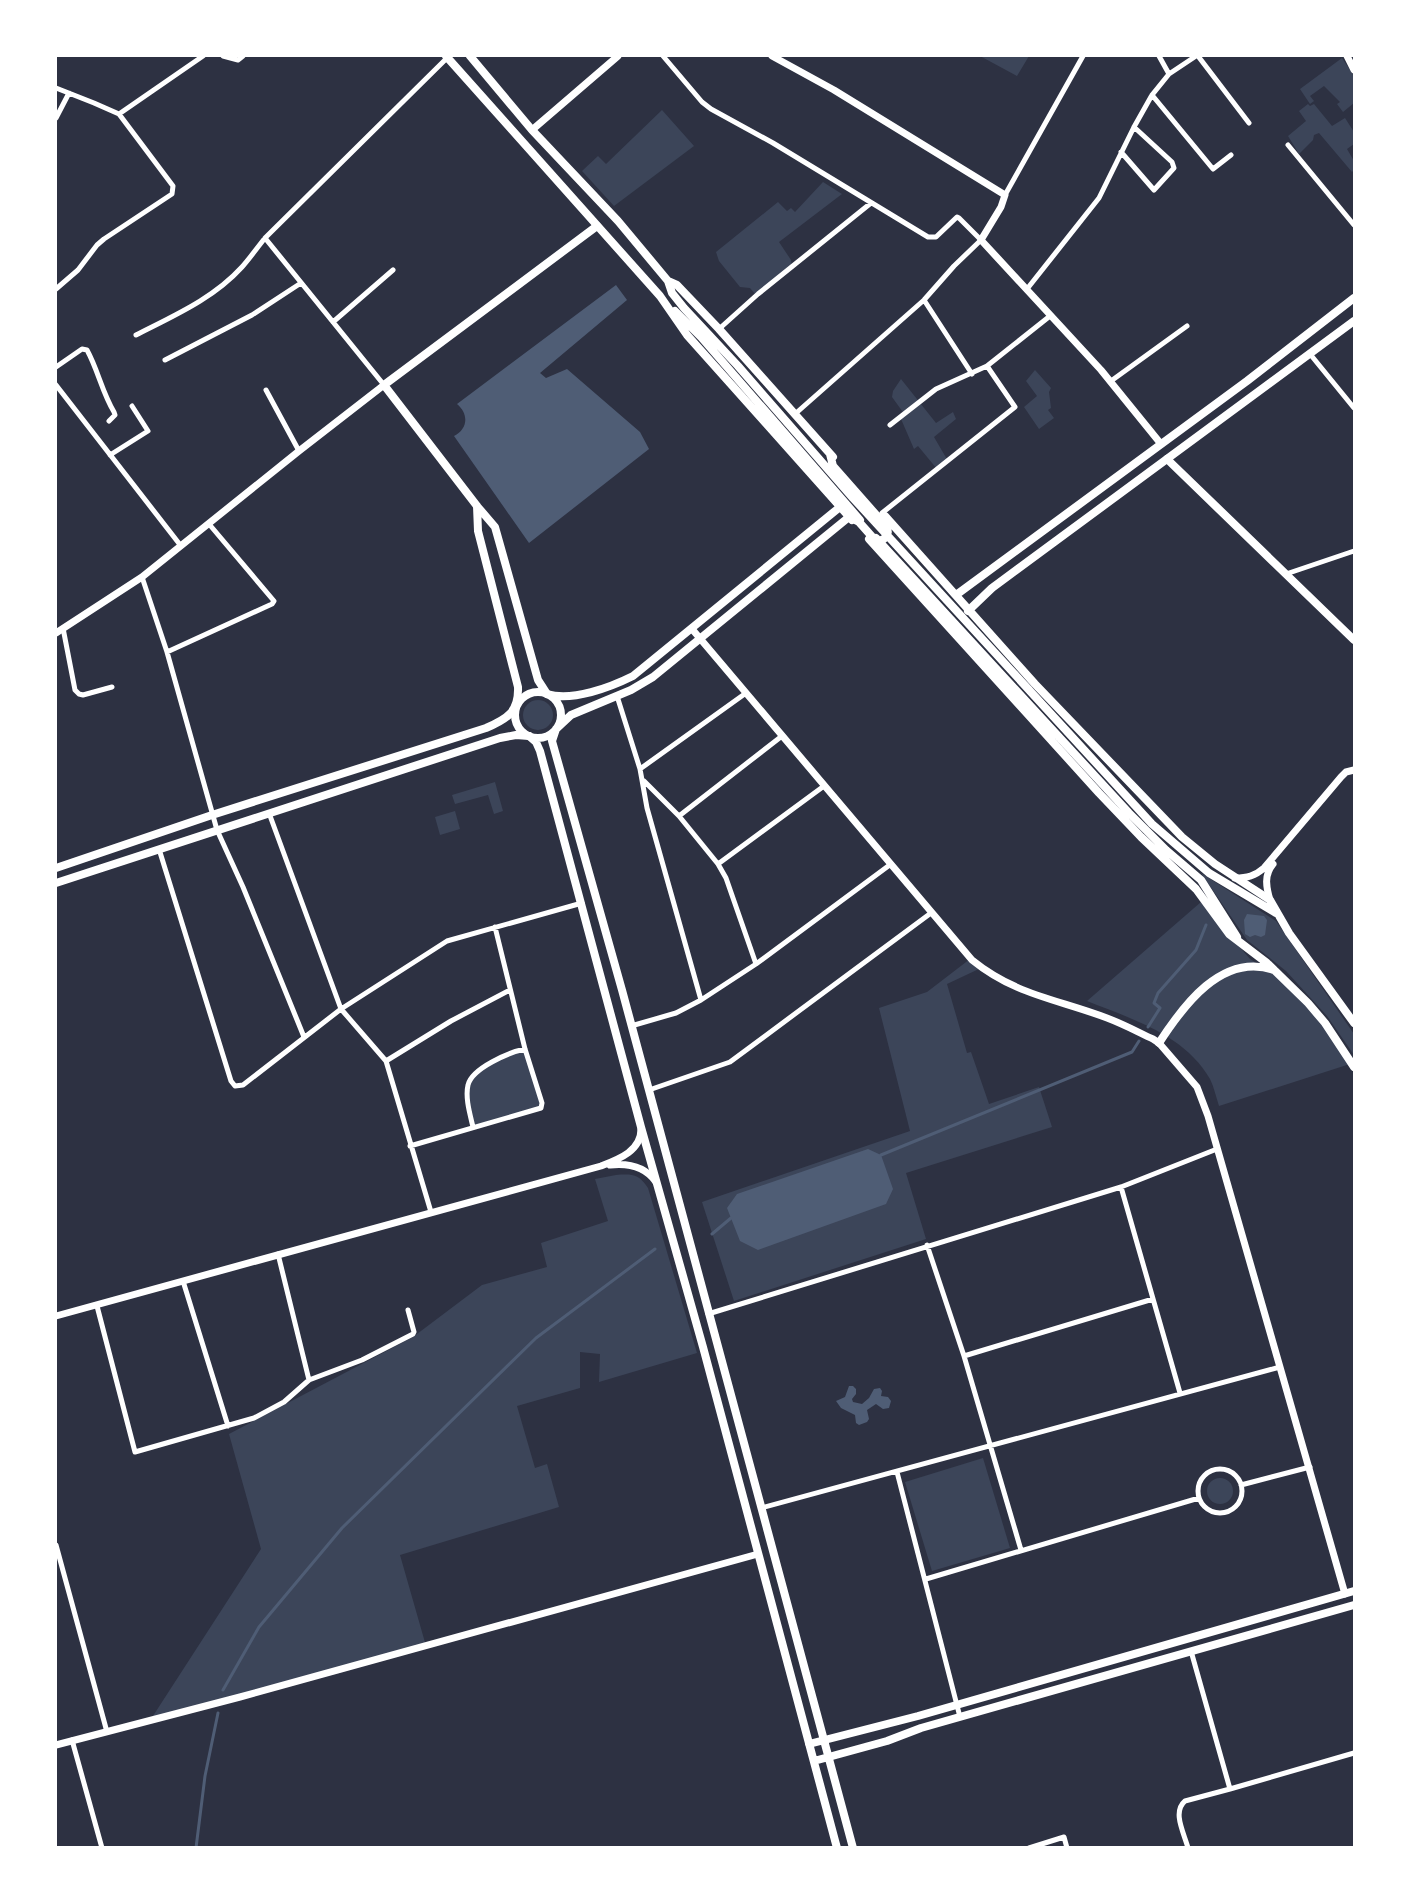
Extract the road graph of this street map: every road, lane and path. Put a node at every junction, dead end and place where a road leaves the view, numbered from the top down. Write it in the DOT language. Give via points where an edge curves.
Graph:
graph roads {
  1 [pos="203,56"];
  2 [pos="223,56"];
  3 [pos="243,56"];
  4 [pos="447,56"];
  5 [pos="470,56"];
  6 [pos="618,56"];
  7 [pos="663,56"];
  8 [pos="772,56"];
  9 [pos="1083,56"];
  10 [pos="1159,56"];
  11 [pos="1197,56"];
  12 [pos="1347,56"];
  13 [pos="1354,70"];
  14 [pos="1169,74"];
  15 [pos="56,88"];
  16 [pos="69,93"];
  17 [pos="1152,94"];
  18 [pos="119,114"];
  19 [pos="56,118"];
  20 [pos="1249,123"];
  21 [pos="1134,127"];
  22 [pos="532,130"];
  23 [pos="1288,145"];
  24 [pos="1121,152"];
  25 [pos="1231,155"];
  26 [pos="1005,195"];
  27 [pos="871,203"];
  28 [pos="1354,225"];
  29 [pos="597,226"];
  30 [pos="265,238"];
  31 [pos="981,240"];
  32 [pos="393,270"];
  33 [pos="668,281"];
  34 [pos="301,283"];
  35 [pos="56,289"];
  36 [pos="1027,289"];
  37 [pos="660,296"];
  38 [pos="1354,298"];
  39 [pos="924,300"];
  40 [pos="1050,316"];
  41 [pos="1354,321"];
  42 [pos="333,322"];
  43 [pos="1187,326"];
  44 [pos="718,329"];
  45 [pos="704,334"];
  46 [pos="136,335"];
  47 [pos="1310,354"];
  48 [pos="165,360"];
  49 [pos="987,366"];
  50 [pos="56,367"];
  51 [pos="972,374"];
  52 [pos="1111,381"];
  53 [pos="56,385"];
  54 [pos="384,385"];
  55 [pos="266,390"];
  56 [pos="132,406"];
  57 [pos="1354,408"];
  58 [pos="795,414"];
  59 [pos="110,421"];
  60 [pos="890,424"];
  61 [pos="1161,444"];
  62 [pos="299,451"];
  63 [pos="830,454"];
  64 [pos="110,455"];
  65 [pos="1167,459"];
  66 [pos="477,506"];
  67 [pos="840,507"];
  68 [pos="882,513"];
  69 [pos="849,517"];
  70 [pos="209,524"];
  71 [pos="181,546"];
  72 [pos="1354,551"];
  73 [pos="1286,574"];
  74 [pos="142,577"];
  75 [pos="956,596"];
  76 [pos="934,611"];
  77 [pos="968,611"];
  78 [pos="951,612"];
  79 [pos="947,625"];
  80 [pos="692,629"];
  81 [pos="58,630"];
  82 [pos="700,639"];
  83 [pos="1354,640"];
  84 [pos="167,652"];
  85 [pos="112,687"];
  86 [pos="746,693"];
  87 [pos="547,694"];
  88 [pos="617,696"];
  89 [pos="516,706"];
  90 [pos="1058,709"];
  91 [pos="1037,726"];
  92 [pos="556,729"];
  93 [pos="529,736"];
  94 [pos="782,736"];
  95 [pos="640,769"];
  96 [pos="1354,770"];
  97 [pos="643,780"];
  98 [pos="824,786"];
  99 [pos="269,813"];
  100 [pos="212,815"];
  101 [pos="679,816"];
  102 [pos="217,830"];
  103 [pos="1285,844"];
  104 [pos="159,849"];
  105 [pos="718,864"];
  106 [pos="891,864"];
  107 [pos="56,868"];
  108 [pos="1235,878"];
  109 [pos="56,883"];
  110 [pos="1270,900"];
  111 [pos="582,903"];
  112 [pos="931,913"];
  113 [pos="1278,916"];
  114 [pos="495,927"];
  115 [pos="1245,947"];
  116 [pos="756,964"];
  117 [pos="1277,971"];
  118 [pos="510,990"];
  119 [pos="622,990"];
  120 [pos="606,994"];
  121 [pos="700,1000"];
  122 [pos="341,1009"];
  123 [pos="1354,1023"];
  124 [pos="631,1026"];
  125 [pos="304,1037"];
  126 [pos="1159,1043"];
  127 [pos="525,1049"];
  128 [pos="386,1061"];
  129 [pos="1354,1067"];
  130 [pos="649,1090"];
  131 [pos="472,1127"];
  132 [pos="641,1127"];
  133 [pos="410,1146"];
  134 [pos="1218,1149"];
  135 [pos="602,1166"];
  136 [pos="657,1184"];
  137 [pos="1121,1187"];
  138 [pos="430,1212"];
  139 [pos="927,1245"];
  140 [pos="278,1254"];
  141 [pos="183,1281"];
  142 [pos="1153,1299"];
  143 [pos="97,1306"];
  144 [pos="408,1310"];
  145 [pos="708,1314"];
  146 [pos="56,1316"];
  147 [pos="964,1356"];
  148 [pos="1280,1367"];
  149 [pos="309,1380"];
  150 [pos="1180,1393"];
  151 [pos="228,1426"];
  152 [pos="743,1442"];
  153 [pos="729,1446"];
  154 [pos="989,1447"];
  155 [pos="1310,1467"];
  156 [pos="897,1472"];
  157 [pos="1241,1485"];
  158 [pos="1199,1498"];
  159 [pos="761,1508"];
  160 [pos="56,1545"];
  161 [pos="1021,1550"];
  162 [pos="758,1554"];
  163 [pos="926,1579"];
  164 [pos="1354,1591"];
  165 [pos="1345,1594"];
  166 [pos="1354,1605"];
  167 [pos="1298,1607"];
  168 [pos="1302,1620"];
  169 [pos="1187,1639"];
  170 [pos="1191,1652"];
  171 [pos="956,1705"];
  172 [pos="960,1717"];
  173 [pos="107,1732"];
  174 [pos="72,1740"];
  175 [pos="824,1740"];
  176 [pos="809,1744"];
  177 [pos="56,1745"];
  178 [pos="1354,1753"];
  179 [pos="829,1757"];
  180 [pos="814,1761"];
  181 [pos="1230,1789"];
  182 [pos="102,1848"];
  183 [pos="837,1848"];
  184 [pos="853,1848"];
  185 [pos="1029,1848"];
  186 [pos="1067,1848"];
  187 [pos="1188,1848"];
  1 -- 18 [label="street"];
  2 -- 3 [label="street" via="238,60"];
  4 -- 29 [label="main road"];
  4 -- 30 [label="street"];
  5 -- 22 [label="main road"];
  6 -- 22 [label="street"];
  7 -- 27 [label="street" via="702,102"];
  8 -- 26 [label="street"];
  9 -- 26 [label="street"];
  10 -- 14 [label="street"];
  11 -- 14 [label="street"];
  11 -- 20 [label="street"];
  12 -- 13 [label="street"];
  14 -- 17 [label="street"];
  15 -- 16 [label="street"];
  16 -- 18 [label="street"];
  16 -- 19 [label="street"];
  17 -- 21 [label="street"];
  17 -- 25 [label="street" via="1213,169"];
  18 -- 35 [label="street" via="173,186 173,192 104,239"];
  21 -- 24 [label="street"];
  21 -- 24 [label="street" via="1174,168 1154,190"];
  22 -- 33 [label="main road" via="618,221"];
  23 -- 28 [label="street"];
  24 -- 36 [label="street" via="1099,198"];
  26 -- 31 [label="street"];
  27 -- 31 [label="street" via="932,238 959,218"];
  27 -- 44 [label="street"];
  29 -- 37 [label="main road"];
  29 -- 54 [label="main road"];
  30 -- 34 [label="street"];
  30 -- 46 [label="street" via="241,268 218,288"];
  31 -- 36 [label="street"];
  31 -- 39 [label="street"];
  32 -- 42 [label="street"];
  33 -- 44 [label="main road" via="677,285"];
  33 -- 45 [label="main road" via="672,293"];
  34 -- 42 [label="street"];
  34 -- 48 [label="street" via="252,315"];
  36 -- 40 [label="street"];
  37 -- 45 [label="main road"];
  37 -- 67 [label="main road" via="687,335"];
  38 -- 61 [label="main road"];
  39 -- 51 [label="street"];
  39 -- 58 [label="street"];
  40 -- 49 [label="street"];
  40 -- 52 [label="street"];
  41 -- 47 [label="main road"];
  42 -- 54 [label="street"];
  43 -- 52 [label="street"];
  44 -- 58 [label="main road"];
  45 -- 113 [label="main road" via="738,366 1152,824 1209,873"];
  45 -- 115 [label="main road" via="846,504 1021,697 1137,822 1201,880"];
  47 -- 57 [label="street"];
  47 -- 65 [label="main road"];
  49 -- 51 [label="street"];
  49 -- 68 [label="street" via="1015,406"];
  50 -- 59 [label="street" via="82,349 87,350 115,415"];
  51 -- 60 [label="street" via="936,389"];
  52 -- 61 [label="street"];
  53 -- 64 [label="street"];
  54 -- 62 [label="street"];
  54 -- 66 [label="main road"];
  55 -- 62 [label="street"];
  56 -- 64 [label="street" via="148,431"];
  58 -- 63 [label="main road"];
  61 -- 75 [label="main road"];
  62 -- 70 [label="street"];
  63 -- 68 [label="main road"];
  63 -- 69 [label="main road" via="833,466 886,526 887,534 884,539 875,540"];
  64 -- 71 [label="street"];
  65 -- 73 [label="main road"];
  65 -- 77 [label="main road" via="992,588"];
  66 -- 87 [label="main road" via="495,527 537,680"];
  66 -- 89 [label="main road" via="478,531 517,681"];
  67 -- 69 [label="main road"];
  67 -- 80 [label="main road"];
  68 -- 75 [label="main road"];
  69 -- 76 [label="main road"];
  69 -- 82 [label="main road"];
  70 -- 71 [label="street"];
  70 -- 84 [label="street" via="274,601"];
  71 -- 74 [label="street"];
  72 -- 73 [label="street"];
  73 -- 83 [label="main road"];
  74 -- 81 [label="street"];
  74 -- 84 [label="street"];
  75 -- 77 [label="main road"];
  75 -- 78 [label="main road"];
  76 -- 78 [label="main road"];
  76 -- 79 [label="main road"];
  77 -- 78 [label="main road"];
  77 -- 90 [label="main road"];
  78 -- 79 [label="main road"];
  79 -- 91 [label="main road"];
  80 -- 82 [label="street"];
  80 -- 87 [label="main road" via="627,679 570,696"];
  81 -- 85 [label="street" via="75,690 83,695"];
  82 -- 86 [label="street"];
  82 -- 88 [label="main road" via="646,682"];
  84 -- 100 [label="street"];
  86 -- 94 [label="street"];
  86 -- 95 [label="street"];
  87 -- 89 [label="main road" via="528,694"];
  87 -- 92 [label="main road" via="560,710"];
  88 -- 92 [label="main road" via="571,715"];
  88 -- 95 [label="street"];
  89 -- 93 [label="main road" via="516,723"];
  89 -- 100 [label="main road" via="506,718 486,728"];
  90 -- 91 [label="main road" via="1022,678 1012,678 1010,688"];
  90 -- 108 [label="main road" via="1190,845"];
  91 -- 115 [label="main road" via="1141,837 1182,874 1221,925"];
  92 -- 93 [label="main road" via="543,737"];
  92 -- 119 [label="main road" via="553,747"];
  93 -- 99 [label="main road" via="500,738"];
  93 -- 111 [label="main road" via="540,751"];
  94 -- 98 [label="street"];
  94 -- 101 [label="street"];
  95 -- 97 [label="street"];
  96 -- 103 [label="street" via="1341,777"];
  97 -- 101 [label="street"];
  97 -- 121 [label="street"];
  98 -- 105 [label="street"];
  98 -- 106 [label="street"];
  99 -- 102 [label="main road"];
  99 -- 122 [label="street"];
  100 -- 102 [label="street"];
  100 -- 107 [label="main road"];
  101 -- 105 [label="street"];
  102 -- 104 [label="main road"];
  102 -- 125 [label="street"];
  103 -- 108 [label="street" via="1259,872"];
  103 -- 110 [label="street" via="1266,876"];
  104 -- 109 [label="main road"];
  104 -- 125 [label="street" via="231,1081 235,1086 243,1085"];
  105 -- 116 [label="street"];
  106 -- 112 [label="street"];
  106 -- 116 [label="street"];
  108 -- 110 [label="main road"];
  110 -- 113 [label="main road"];
  111 -- 114 [label="street"];
  111 -- 120 [label="main road"];
  112 -- 126 [label="street" via="986,971 1026,992 1107,1018"];
  112 -- 130 [label="street" via="730,1062"];
  113 -- 123 [label="main road"];
  114 -- 118 [label="street"];
  114 -- 122 [label="street" via="447,941"];
  115 -- 117 [label="main road"];
  116 -- 121 [label="street"];
  117 -- 126 [label="main road" via="1260,967 1227,971 1179,1014"];
  117 -- 129 [label="main road" via="1325,1023"];
  118 -- 127 [label="street"];
  118 -- 128 [label="street"];
  119 -- 120 [label="main road"];
  119 -- 124 [label="main road"];
  120 -- 132 [label="main road"];
  121 -- 124 [label="street" via="676,1013"];
  122 -- 125 [label="street"];
  122 -- 128 [label="street"];
  124 -- 130 [label="main road"];
  126 -- 134 [label="street" via="1197,1087"];
  127 -- 131 [label="street" via="509,1052 471,1077 467,1086"];
  127 -- 131 [label="street" via="541,1108"];
  128 -- 133 [label="street"];
  130 -- 145 [label="main road"];
  131 -- 133 [label="street"];
  132 -- 135 [label="street" via="639,1141 631,1151"];
  132 -- 136 [label="main road"];
  133 -- 138 [label="street"];
  134 -- 137 [label="street"];
  134 -- 148 [label="street"];
  135 -- 136 [label="street" via="640,1168"];
  135 -- 138 [label="street"];
  136 -- 153 [label="main road"];
  137 -- 139 [label="street"];
  137 -- 142 [label="street"];
  138 -- 140 [label="street"];
  139 -- 145 [label="street"];
  139 -- 147 [label="street"];
  140 -- 141 [label="street"];
  140 -- 149 [label="street"];
  141 -- 143 [label="street"];
  141 -- 151 [label="street"];
  142 -- 147 [label="street"];
  142 -- 150 [label="street"];
  143 -- 146 [label="street"];
  143 -- 151 [label="street" via="135,1452"];
  144 -- 149 [label="street" via="413,1334 362,1360"];
  145 -- 152 [label="main road"];
  147 -- 154 [label="street"];
  148 -- 150 [label="street"];
  148 -- 155 [label="street"];
  149 -- 151 [label="street" via="285,1402 254,1419"];
  150 -- 154 [label="street"];
  152 -- 153 [label="main road"];
  152 -- 159 [label="main road"];
  153 -- 162 [label="main road"];
  154 -- 156 [label="street"];
  154 -- 161 [label="street"];
  155 -- 157 [label="street"];
  155 -- 165 [label="street"];
  156 -- 159 [label="street"];
  156 -- 163 [label="street"];
  157 -- 158 [label="street" via="1240,1500 1230,1511 1215,1513"];
  157 -- 158 [label="street" via="1234,1474 1214,1470 1202,1478"];
  158 -- 161 [label="street"];
  159 -- 175 [label="main road"];
  160 -- 173 [label="street"];
  161 -- 163 [label="street"];
  162 -- 173 [label="street"];
  162 -- 176 [label="main road"];
  163 -- 171 [label="street"];
  164 -- 165 [label="main road"];
  165 -- 167 [label="main road"];
  166 -- 168 [label="main road"];
  167 -- 168 [label="main road"];
  167 -- 169 [label="main road"];
  168 -- 170 [label="main road"];
  169 -- 170 [label="main road"];
  169 -- 171 [label="main road"];
  170 -- 172 [label="main road"];
  170 -- 181 [label="street"];
  171 -- 172 [label="street"];
  171 -- 175 [label="main road"];
  172 -- 179 [label="main road"];
  173 -- 174 [label="street"];
  174 -- 177 [label="street"];
  174 -- 182 [label="street"];
  175 -- 176 [label="main road"];
  175 -- 179 [label="main road"];
  176 -- 180 [label="main road"];
  178 -- 181 [label="street"];
  179 -- 180 [label="main road"];
  179 -- 184 [label="main road"];
  180 -- 183 [label="main road"];
  181 -- 187 [label="street" via="1181,1805 1178,1812"];
  185 -- 186 [label="street" via="1064,1837"];
}
